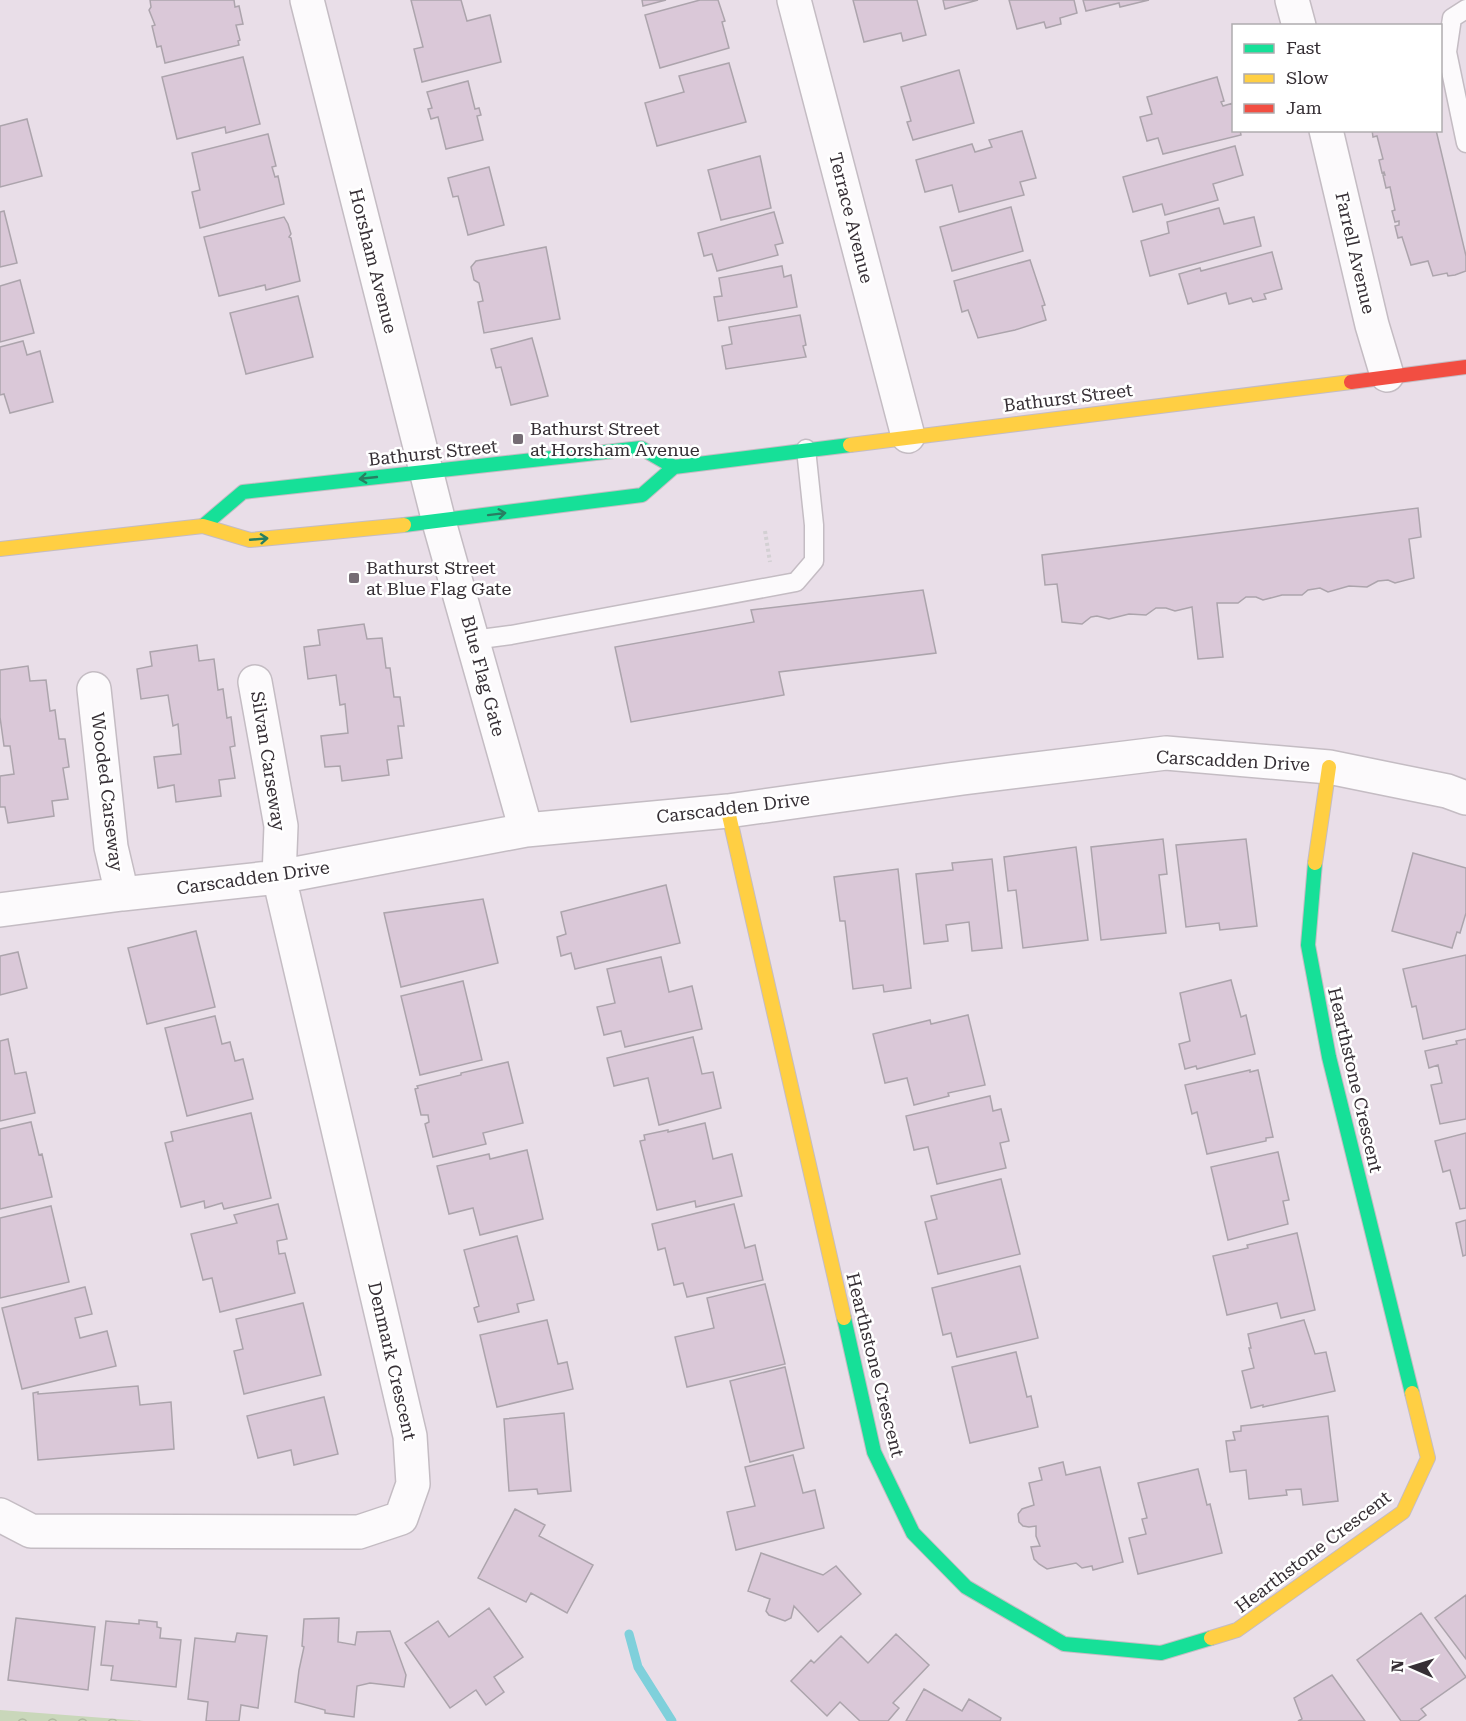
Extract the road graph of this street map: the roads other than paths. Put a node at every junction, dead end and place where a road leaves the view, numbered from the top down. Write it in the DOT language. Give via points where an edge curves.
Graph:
graph roads {
  1 [pos="307,0"];
  2 [pos="794,0"];
  3 [pos="1292,0"];
  4 [pos="1466,9"];
  5 [pos="1298,24"];
  6 [pos="1326,132"];
  7 [pos="1466,143"];
  8 [pos="1466,367"];
  9 [pos="1387,375"];
  10 [pos="908,436"];
  11 [pos="806,449"];
  12 [pos="674,467"];
  13 [pos="426,472"];
  14 [pos="439,522"];
  15 [pos="203,526"];
  16 [pos="0,549"];
  17 [pos="473,640"];
  18 [pos="255,682"];
  19 [pos="94,689"];
  20 [pos="1329,766"];
  21 [pos="1466,798"];
  22 [pos="728,811"];
  23 [pos="525,830"];
  24 [pos="279,877"];
  25 [pos="122,894"];
  26 [pos="0,910"];
  27 [pos="0,1515"];
  1 -- 13 [label="street, Horsham Avenue"];
  2 -- 10 [label="street, Terrace Avenue"];
  3 -- 5 [label="street"];
  4 -- 7 [label="lane" via="1452,18 1447,51"];
  6 -- 9 [label="street, Farrell Avenue"];
  8 -- 9 [label="street, Bathurst Street"];
  9 -- 10 [label="street, Bathurst Street"];
  10 -- 11 [label="street, Bathurst Street"];
  11 -- 12 [label="street, Bathurst Street"];
  11 -- 17 [label="lane" via="814,561 796,582"];
  12 -- 13 [label="street, Bathurst Street" via="641,448"];
  14 -- 12 [label="street, one-way" via="642,495"];
  13 -- 14 [label="street, Horsham Avenue"];
  13 -- 15 [label="street, Bathurst Street, one-way" via="243,492"];
  15 -- 14 [label="street, one-way" via="250,540"];
  14 -- 17 [label="street, Blue Flag Gate"];
  15 -- 16 [label="street"];
  17 -- 23 [label="street, Blue Flag Gate"];
  18 -- 24 [label="street, Silvan Carseway" via="281,826"];
  19 -- 25 [label="street, Wooded Carseway" via="111,847"];
  20 -- 21 [label="street, Carscadden Drive" via="1447,790"];
  20 -- 22 [label="street, Carscadden Drive" via="1166,753"];
  20 -- 22 [label="street, Hearthstone Crescent" via="1316,850 1308,945 1329,1057 1428,1458 1403,1512 1237,1630 1161,1653 1064,1644 966,1587 913,1533 874,1452"];
  22 -- 23 [label="street, Carscadden Drive"];
  23 -- 24 [label="street, Carscadden Drive"];
  24 -- 25 [label="street, Carscadden Drive"];
  24 -- 27 [label="street, Denmark Crescent" via="410,1436 413,1484 401,1518 359,1532 31,1531"];
  25 -- 26 [label="street, Carscadden Drive"];
}
